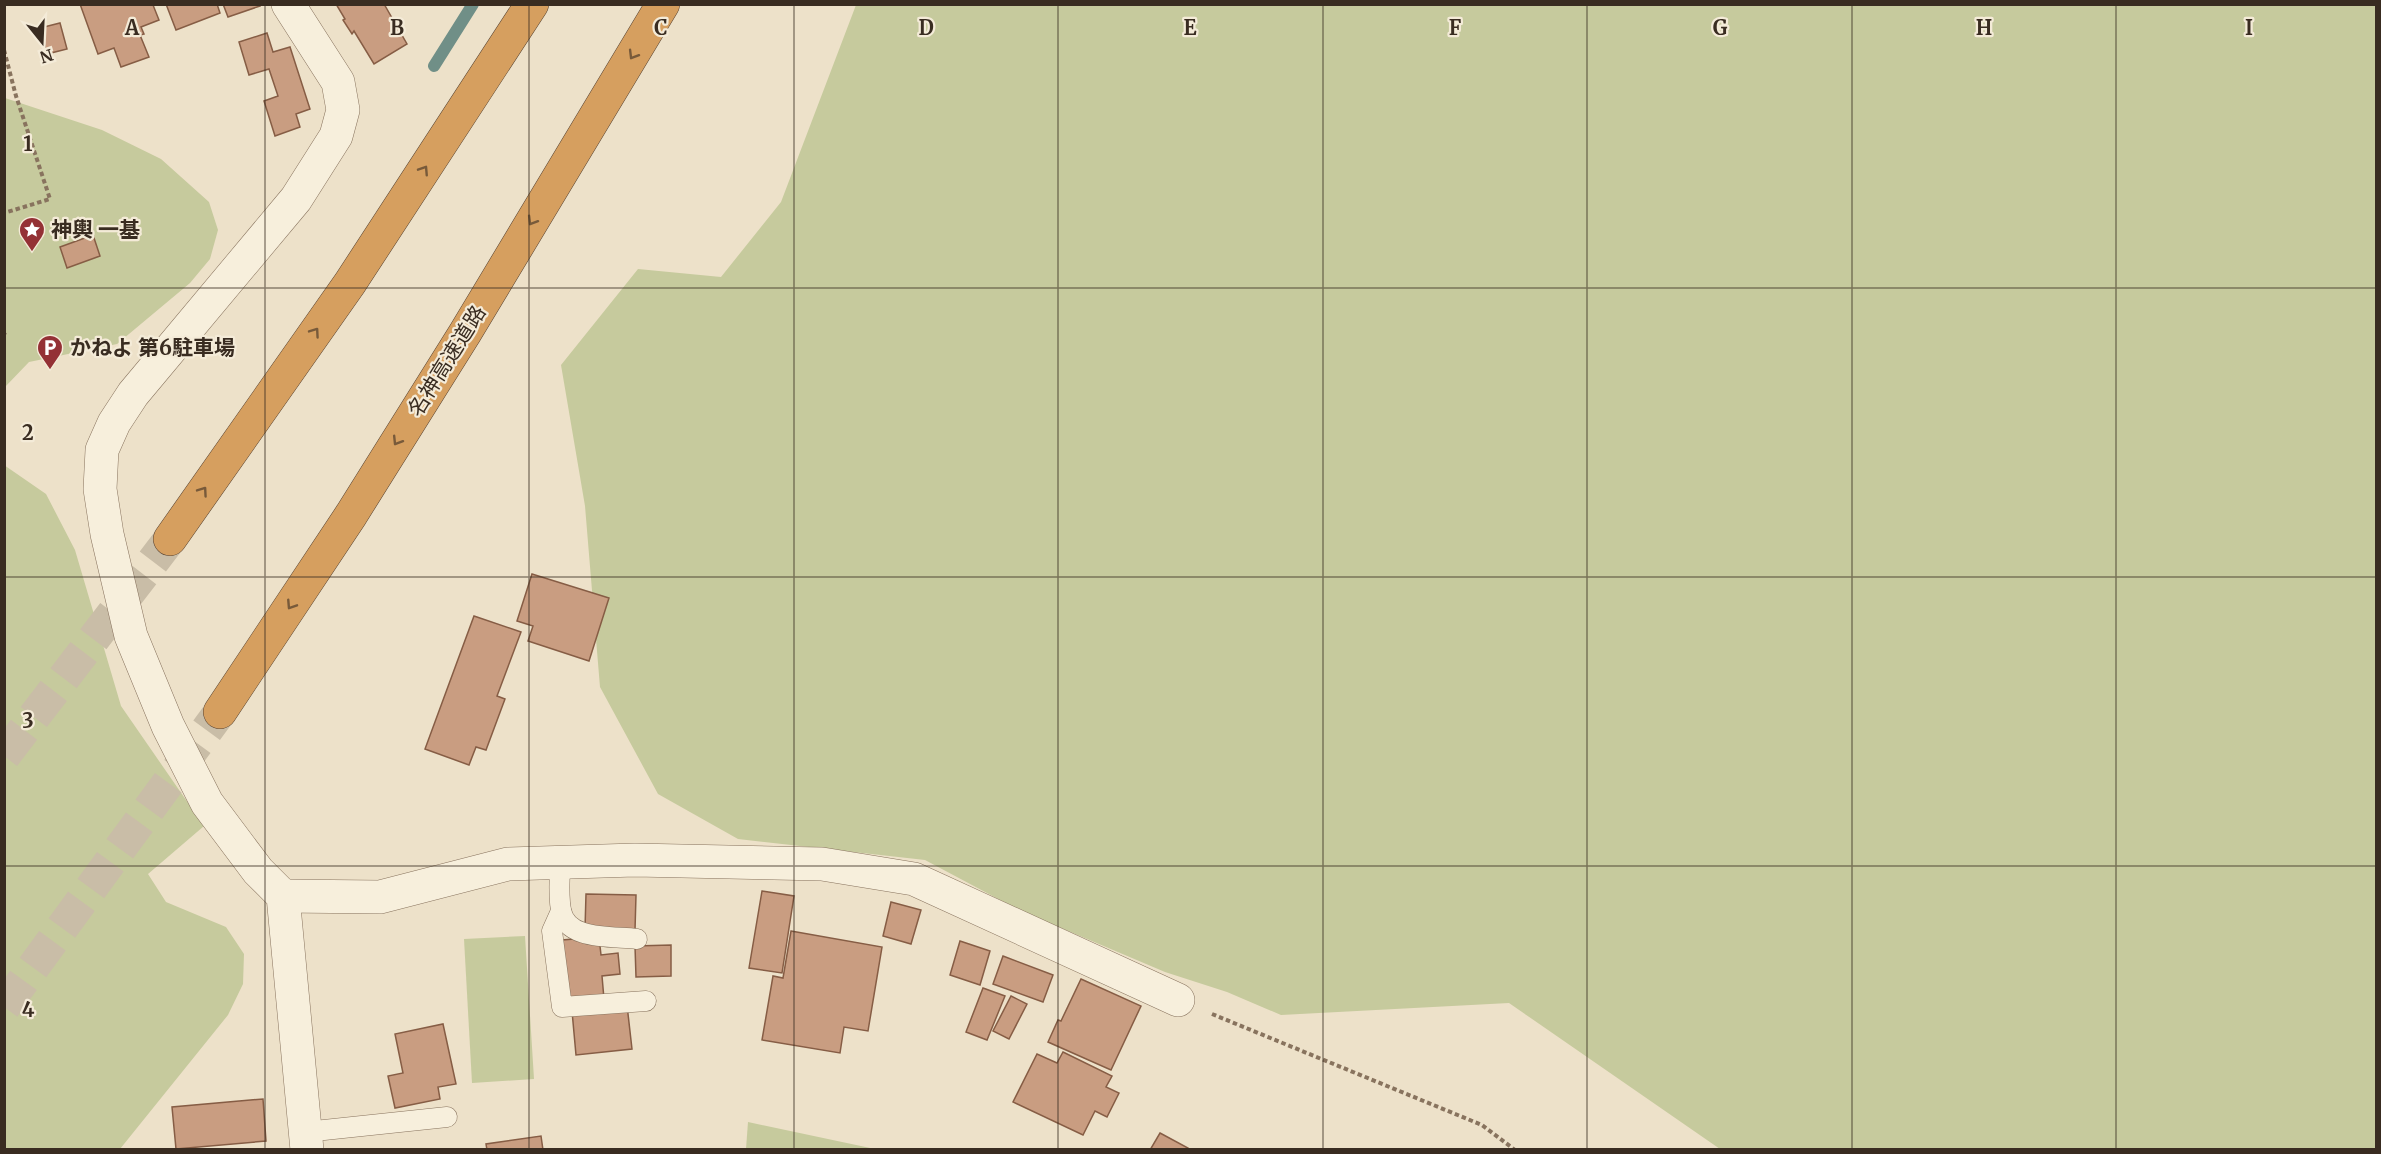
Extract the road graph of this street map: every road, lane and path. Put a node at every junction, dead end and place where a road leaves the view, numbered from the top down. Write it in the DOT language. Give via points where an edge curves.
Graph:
graph roads {
  1 [pos="288,4"];
  2 [pos="532,4"];
  3 [pos="663,4"];
  4 [pos="4,50"];
  5 [pos="4,213"];
  6 [pos="170,539"];
  7 [pos="220,712"];
  8 [pos="560,862"];
  9 [pos="283,896"];
  10 [pos="561,911"];
  11 [pos="637,939"];
  12 [pos="1178,1000"];
  13 [pos="646,1001"];
  14 [pos="447,1117"];
  15 [pos="306,1141"];
  16 [pos="1515,1149"];
  1 -- 9 [label="street" via="338,82 343,110 336,136 296,199 133,394 102,450 100,489 131,636 168,726 207,803 258,871"];
  6 -- 2 [label="highway, one-way" via="350,283"];
  3 -- 7 [label="highway, 名神高速道路, one-way" via="465,333"];
  4 -- 5 [label="path" via="50,199"];
  8 -- 9 [label="street" via="508,864 380,897"];
  8 -- 10 [label="lane"];
  8 -- 12 [label="street" via="822,864 914,879"];
  9 -- 15 [label="street"];
  10 -- 11 [label="lane" via="567,926 579,933"];
  10 -- 13 [label="lane" via="552,932 562,1007"];
  12 -- 16 [label="path" via="1482,1125"];
  14 -- 15 [label="lane"];
}
